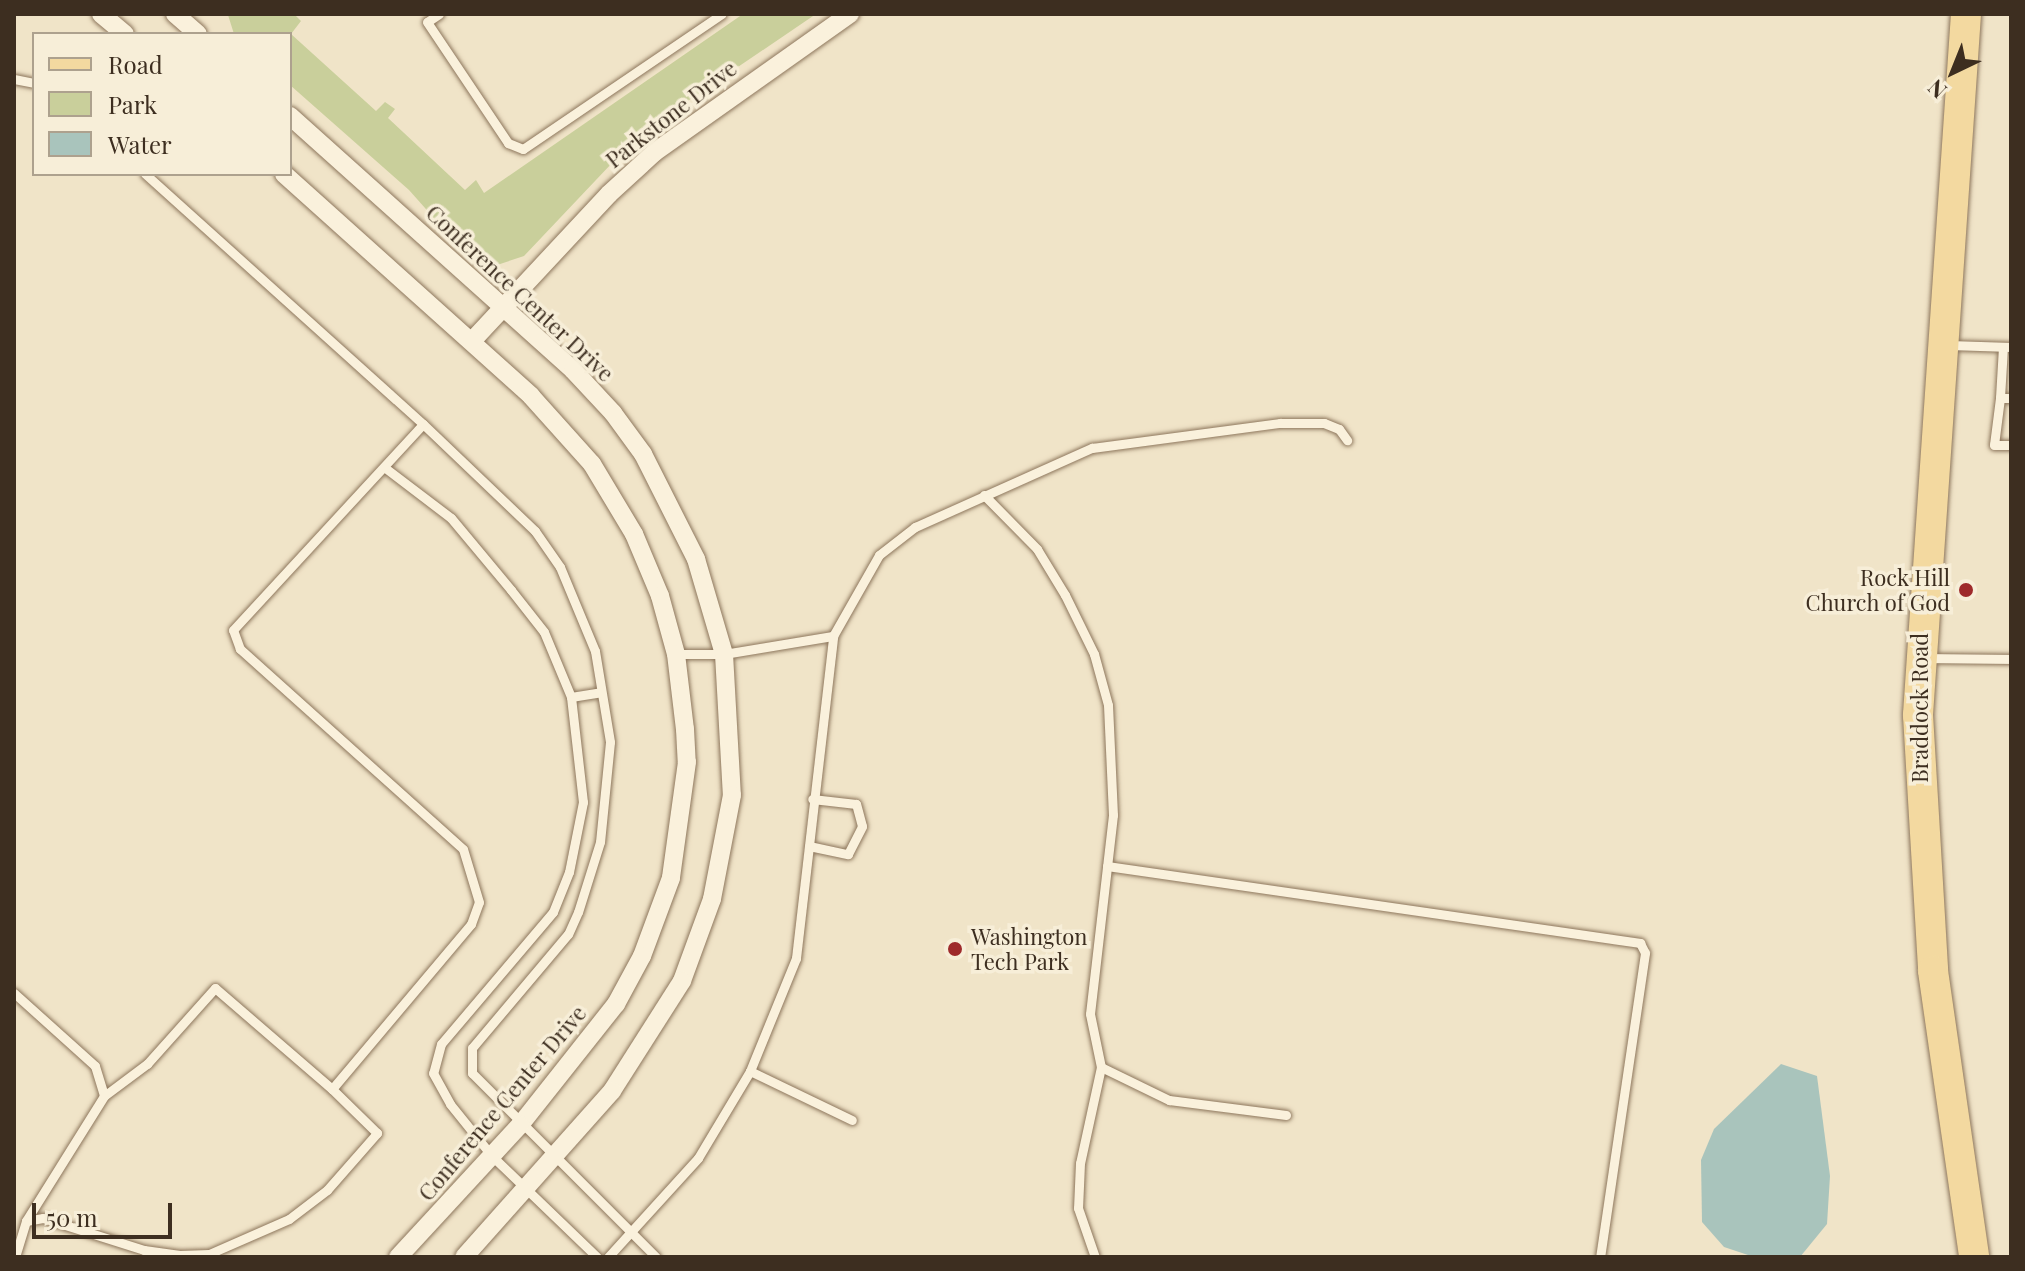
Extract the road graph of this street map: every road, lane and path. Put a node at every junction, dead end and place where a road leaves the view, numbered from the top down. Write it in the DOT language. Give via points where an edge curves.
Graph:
graph roads {
  1 [pos="101,14"];
  2 [pos="439,14"];
  3 [pos="722,14"];
  4 [pos="850,14"];
  5 [pos="1966,14"];
  6 [pos="123,32"];
  7 [pos="292,118"];
  8 [pos="147,176"];
  9 [pos="286,176"];
  10 [pos="504,307"];
  11 [pos="472,341"];
  12 [pos="1941,345"];
  13 [pos="2007,347"];
  14 [pos="2000,398"];
  15 [pos="2011,398"];
  16 [pos="423,424"];
  17 [pos="1347,440"];
  18 [pos="2011,445"];
  19 [pos="384,467"];
  20 [pos="984,495"];
  21 [pos="833,636"];
  22 [pos="676,654"];
  23 [pos="724,654"];
  24 [pos="1918,657"];
  25 [pos="2011,659"];
  26 [pos="601,692"];
  27 [pos="571,697"];
  28 [pos="812,799"];
  29 [pos="809,846"];
  30 [pos="1107,866"];
  31 [pos="14,993"];
  32 [pos="1101,1067"];
  33 [pos="750,1071"];
  34 [pos="332,1089"];
  35 [pos="104,1096"];
  36 [pos="1286,1115"];
  37 [pos="852,1120"];
  38 [pos="520,1125"];
  39 [pos="492,1156"];
  40 [pos="556,1156"];
  41 [pos="526,1188"];
  42 [pos="26,1221"];
  43 [pos="632,1233"];
  44 [pos="15,1257"];
  45 [pos="398,1257"];
  46 [pos="464,1257"];
  47 [pos="597,1257"];
  48 [pos="608,1257"];
  49 [pos="656,1257"];
  50 [pos="1095,1257"];
  51 [pos="1600,1257"];
  52 [pos="1974,1257"];
  1 -- 6 [label="street"];
  2 -- 3 [label="lane" via="427,22 508,143 523,149"];
  4 -- 10 [label="street, Parkstone Drive" via="655,152"];
  5 -- 12 [label="main road, Braddock Road"];
  7 -- 10 [label="street, Conference Center Drive"];
  8 -- 16 [label="lane"];
  9 -- 11 [label="street, Conference Center Drive"];
  10 -- 11 [label="street, Parkstone Drive"];
  10 -- 23 [label="street, Conference Center Drive" via="583,380 643,454 696,559"];
  11 -- 22 [label="street, Conference Center Drive" via="542,407 592,464 634,534"];
  12 -- 13 [label="lane"];
  12 -- 24 [label="main road, Braddock Road"];
  13 -- 14 [label="lane"];
  14 -- 15 [label="lane"];
  14 -- 18 [label="lane" via="1994,445"];
  16 -- 19 [label="lane"];
  16 -- 26 [label="lane" via="517,512 560,567 595,651"];
  17 -- 20 [label="lane" via="1339,429 1324,423 1280,423 1105,446"];
  19 -- 27 [label="lane" via="451,518 511,590 544,632"];
  19 -- 34 [label="lane" via="233,630 240,649 463,849 473,870 479,902 471,924"];
  20 -- 21 [label="lane" via="915,527 879,555"];
  20 -- 30 [label="lane" via="1037,549 1094,654 1108,705 1112,768"];
  21 -- 23 [label="lane"];
  21 -- 28 [label="lane"];
  22 -- 23 [label="lane"];
  22 -- 38 [label="street, Conference Center Drive" via="687,762 671,878 659,917 616,1004"];
  23 -- 40 [label="street, Conference Center Drive" via="732,795 716,886 699,942 641,1050"];
  24 -- 25 [label="lane"];
  24 -- 52 [label="main road, Braddock Road" via="1925,891"];
  26 -- 27 [label="lane"];
  26 -- 38 [label="lane" via="610,742 606,808 578,912 568,934 472,1048 472,1073"];
  27 -- 39 [label="lane" via="583,802 569,872 553,912 441,1044 433,1061 436,1084"];
  28 -- 29 [label="lane"];
  28 -- 29 [label="lane" via="856,804 862,826 848,854"];
  29 -- 33 [label="lane" via="796,958"];
  30 -- 32 [label="lane" via="1090,1014"];
  30 -- 51 [label="lane" via="1640,943 1645,953"];
  31 -- 35 [label="lane" via="95,1066"];
  32 -- 36 [label="lane" via="1169,1100"];
  32 -- 50 [label="lane" via="1080,1163 1078,1208"];
  33 -- 37 [label="lane"];
  33 -- 43 [label="lane" via="698,1158"];
  34 -- 35 [label="lane" via="215,988 147,1064"];
  34 -- 42 [label="lane" via="377,1133 327,1190 289,1219 236,1244 209,1254 180,1255 144,1250 43,1218"];
  35 -- 42 [label="lane"];
  38 -- 39 [label="street, Conference Center Drive"];
  38 -- 40 [label="lane"];
  39 -- 41 [label="lane"];
  39 -- 45 [label="street, Conference Center Drive"];
  40 -- 41 [label="street, Conference Center Drive"];
  40 -- 43 [label="lane"];
  41 -- 46 [label="street, Conference Center Drive"];
  41 -- 47 [label="lane"];
  42 -- 44 [label="lane"];
  43 -- 48 [label="lane"];
  43 -- 49 [label="lane"];
}
